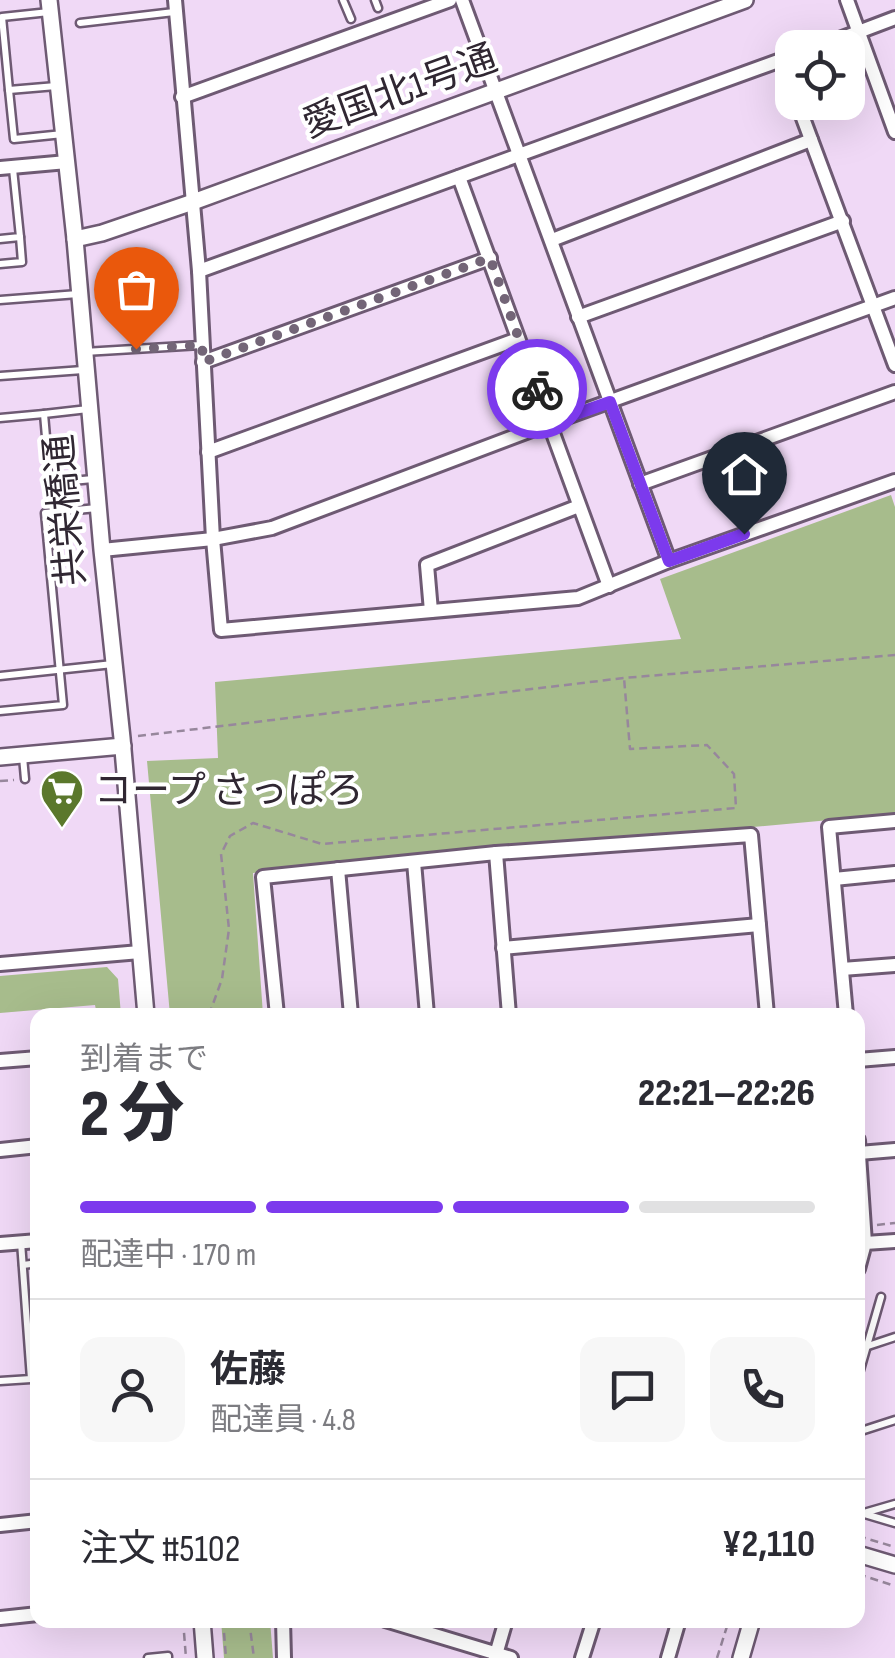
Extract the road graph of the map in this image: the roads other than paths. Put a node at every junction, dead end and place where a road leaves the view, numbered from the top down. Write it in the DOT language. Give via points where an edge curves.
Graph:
graph roads {
  1 [pos="190,0"];
  2 [pos="344,0"];
  3 [pos="450,0"];
  4 [pos="462,0"];
  5 [pos="746,0"];
  6 [pos="847,0"];
  7 [pos="49,6"];
  8 [pos="175,6"];
  9 [pos="350,18"];
  10 [pos="895,18"];
  11 [pos="80,23"];
  12 [pos="858,30"];
  13 [pos="864,30"];
  14 [pos="865,47"];
  15 [pos="775,62"];
  16 [pos="6,86"];
  17 [pos="58,86"];
  18 [pos="496,91"];
  19 [pos="182,98"];
  20 [pos="892,112"];
  21 [pos="804,120"];
  22 [pos="895,132"];
  23 [pos="64,134"];
  24 [pos="811,140"];
  25 [pos="519,156"];
  26 [pos="67,162"];
  27 [pos="7,167"];
  28 [pos="459,177"];
  29 [pos="194,202"];
  30 [pos="843,222"];
  31 [pos="20,238"];
  32 [pos="0,239"];
  33 [pos="75,239"];
  34 [pos="552,240"];
  35 [pos="490,258"];
  36 [pos="0,264"];
  37 [pos="198,271"];
  38 [pos="79,294"];
  39 [pos="895,298"];
  40 [pos="0,300"];
  41 [pos="874,306"];
  42 [pos="578,317"];
  43 [pos="518,339"];
  44 [pos="202,345"];
  45 [pos="84,352"];
  46 [pos="203,362"];
  47 [pos="895,364"];
  48 [pos="86,370"];
  49 [pos="0,376"];
  50 [pos="895,392"];
  51 [pos="610,402"];
  52 [pos="90,409"];
  53 [pos="44,414"];
  54 [pos="0,418"];
  55 [pos="550,423"];
  56 [pos="208,452"];
  57 [pos="96,479"];
  58 [pos="895,482"];
  59 [pos="640,484"];
  60 [pos="579,506"];
  61 [pos="98,508"];
  62 [pos="213,540"];
  63 [pos="102,550"];
  64 [pos="669,561"];
  65 [pos="608,586"];
  66 [pos="431,611"];
  67 [pos="114,664"];
  68 [pos="60,670"];
  69 [pos="0,676"];
  70 [pos="0,711"];
  71 [pos="122,742"];
  72 [pos="22,755"];
  73 [pos="0,757"];
  74 [pos="25,779"];
  75 [pos="895,821"];
  76 [pos="496,854"];
  77 [pos="414,862"];
  78 [pos="338,869"];
  79 [pos="895,873"];
  80 [pos="834,879"];
  81 [pos="760,925"];
  82 [pos="503,948"];
  83 [pos="140,952"];
  84 [pos="0,964"];
  85 [pos="895,965"];
  86 [pos="842,970"];
  87 [pos="145,1008"];
  88 [pos="276,1008"];
  89 [pos="350,1008"];
  90 [pos="426,1008"];
  91 [pos="508,1008"];
  92 [pos="766,1008"];
  93 [pos="845,1008"];
  94 [pos="895,1057"];
  95 [pos="30,1059"];
  96 [pos="865,1059"];
  97 [pos="0,1061"];
  98 [pos="30,1147"];
  99 [pos="865,1148"];
  100 [pos="0,1150"];
  101 [pos="895,1150"];
  102 [pos="895,1240"];
  103 [pos="30,1241"];
  104 [pos="21,1242"];
  105 [pos="865,1243"];
  106 [pos="0,1244"];
  107 [pos="30,1264"];
  108 [pos="23,1265"];
  109 [pos="880,1297"];
  110 [pos="895,1337"];
  111 [pos="866,1346"];
  112 [pos="865,1350"];
  113 [pos="30,1365"];
  114 [pos="30,1379"];
  115 [pos="0,1381"];
  116 [pos="895,1420"];
  117 [pos="865,1430"];
  118 [pos="895,1504"];
  119 [pos="865,1512"];
  120 [pos="865,1515"];
  121 [pos="30,1522"];
  122 [pos="895,1524"];
  123 [pos="0,1525"];
  124 [pos="865,1556"];
  125 [pos="895,1565"];
  126 [pos="30,1615"];
  127 [pos="0,1618"];
  128 [pos="203,1628"];
  129 [pos="283,1628"];
  130 [pos="425,1628"];
  131 [pos="504,1628"];
  132 [pos="591,1628"];
  133 [pos="677,1628"];
  134 [pos="750,1628"];
  135 [pos="495,1656"];
  136 [pos="148,1658"];
  137 [pos="168,1658"];
  138 [pos="205,1658"];
  139 [pos="284,1658"];
  140 [pos="512,1658"];
  141 [pos="582,1658"];
  142 [pos="668,1658"];
  143 [pos="741,1658"];
  1 -- 8 [label="street"];
  2 -- 9 [label="lane"];
  3 -- 19 [label="street"];
  4 -- 18 [label="street"];
  5 -- 18 [label="street, 愛国北1号通"];
  6 -- 12 [label="street"];
  7 -- 16 [label="lane" via="2,17"];
  7 -- 17 [label="street, 共栄橋通"];
  8 -- 11 [label="lane"];
  8 -- 19 [label="street"];
  10 -- 13 [label="street"];
  14 -- 20 [label="street"];
  15 -- 25 [label="street"];
  16 -- 17 [label="lane"];
  16 -- 23 [label="lane" via="14,140"];
  17 -- 23 [label="street, 共栄橋通"];
  18 -- 25 [label="street"];
  18 -- 29 [label="street, 愛国北1号通"];
  19 -- 29 [label="street"];
  20 -- 22 [label="street"];
  21 -- 24 [label="street"];
  23 -- 26 [label="street, 共栄橋通"];
  24 -- 30 [label="street"];
  24 -- 34 [label="street"];
  25 -- 28 [label="street"];
  25 -- 34 [label="street"];
  26 -- 27 [label="street"];
  26 -- 33 [label="street, 共栄橋通"];
  27 -- 31 [label="lane"];
  28 -- 35 [label="street"];
  28 -- 37 [label="street"];
  29 -- 33 [label="street, 愛国北1号通"];
  29 -- 37 [label="street"];
  30 -- 41 [label="street"];
  30 -- 42 [label="street"];
  31 -- 32 [label="lane"];
  31 -- 36 [label="lane" via="22,262"];
  33 -- 38 [label="street, 共栄橋通"];
  34 -- 42 [label="street"];
  35 -- 43 [label="street"];
  35 -- 46 [label="street"];
  37 -- 44 [label="street"];
  38 -- 40 [label="lane"];
  38 -- 45 [label="street, 共栄橋通"];
  39 -- 41 [label="street"];
  41 -- 47 [label="street"];
  41 -- 51 [label="street"];
  42 -- 51 [label="street"];
  43 -- 55 [label="street"];
  43 -- 56 [label="street"];
  44 -- 45 [label="lane"];
  44 -- 46 [label="street"];
  45 -- 48 [label="street, 共栄橋通"];
  46 -- 56 [label="street"];
  48 -- 49 [label="lane"];
  48 -- 52 [label="street, 共栄橋通"];
  50 -- 59 [label="street"];
  51 -- 55 [label="street"];
  51 -- 59 [label="street"];
  52 -- 53 [label="lane"];
  52 -- 57 [label="street, 共栄橋通"];
  53 -- 54 [label="lane"];
  53 -- 57 [label="lane" via="50,483"];
  55 -- 60 [label="street"];
  55 -- 62 [label="street" via="272,528"];
  56 -- 62 [label="street"];
  57 -- 61 [label="street, 共栄橋通"];
  58 -- 64 [label="street"];
  59 -- 64 [label="street"];
  60 -- 65 [label="street"];
  60 -- 66 [label="street" via="428,565"];
  61 -- 63 [label="street, 共栄橋通"];
  61 -- 68 [label="lane" via="45,514"];
  62 -- 63 [label="street"];
  62 -- 66 [label="street" via="221,630"];
  63 -- 67 [label="street, 共栄橋通"];
  64 -- 65 [label="street"];
  65 -- 66 [label="street" via="578,598"];
  67 -- 68 [label="lane"];
  67 -- 71 [label="street, 共栄橋通"];
  68 -- 69 [label="lane"];
  68 -- 70 [label="lane" via="63,705"];
  71 -- 72 [label="street"];
  71 -- 83 [label="street, 共栄橋通"];
  72 -- 73 [label="street"];
  72 -- 74 [label="lane"];
  75 -- 80 [label="street" via="830,827"];
  76 -- 77 [label="street"];
  76 -- 81 [label="street" via="751,835"];
  76 -- 82 [label="street"];
  77 -- 78 [label="street"];
  77 -- 90 [label="street"];
  78 -- 88 [label="street" via="263,877"];
  78 -- 89 [label="street"];
  79 -- 80 [label="street"];
  80 -- 86 [label="street"];
  81 -- 82 [label="street"];
  81 -- 92 [label="street"];
  82 -- 91 [label="street"];
  83 -- 84 [label="street"];
  83 -- 87 [label="street, 共栄橋通"];
  85 -- 86 [label="street"];
  86 -- 93 [label="street"];
  94 -- 96 [label="street"];
  95 -- 97 [label="street"];
  98 -- 100 [label="street"];
  99 -- 101 [label="street"];
  102 -- 105 [label="street"];
  103 -- 104 [label="street"];
  104 -- 106 [label="street"];
  104 -- 108 [label="lane"];
  107 -- 108 [label="lane"];
  108 -- 113 [label="lane"];
  109 -- 111 [label="lane"];
  110 -- 111 [label="lane"];
  111 -- 112 [label="lane"];
  114 -- 115 [label="lane"];
  116 -- 117 [label="lane"];
  118 -- 119 [label="lane"];
  120 -- 122 [label="lane"];
  121 -- 123 [label="street"];
  124 -- 125 [label="street"];
  126 -- 127 [label="street"];
  128 -- 138 [label="street"];
  129 -- 139 [label="street"];
  130 -- 135 [label="street"];
  131 -- 135 [label="street"];
  132 -- 141 [label="street"];
  133 -- 142 [label="street"];
  134 -- 143 [label="street"];
  135 -- 140 [label="street"];
  136 -- 137 [label="lane"];
}
